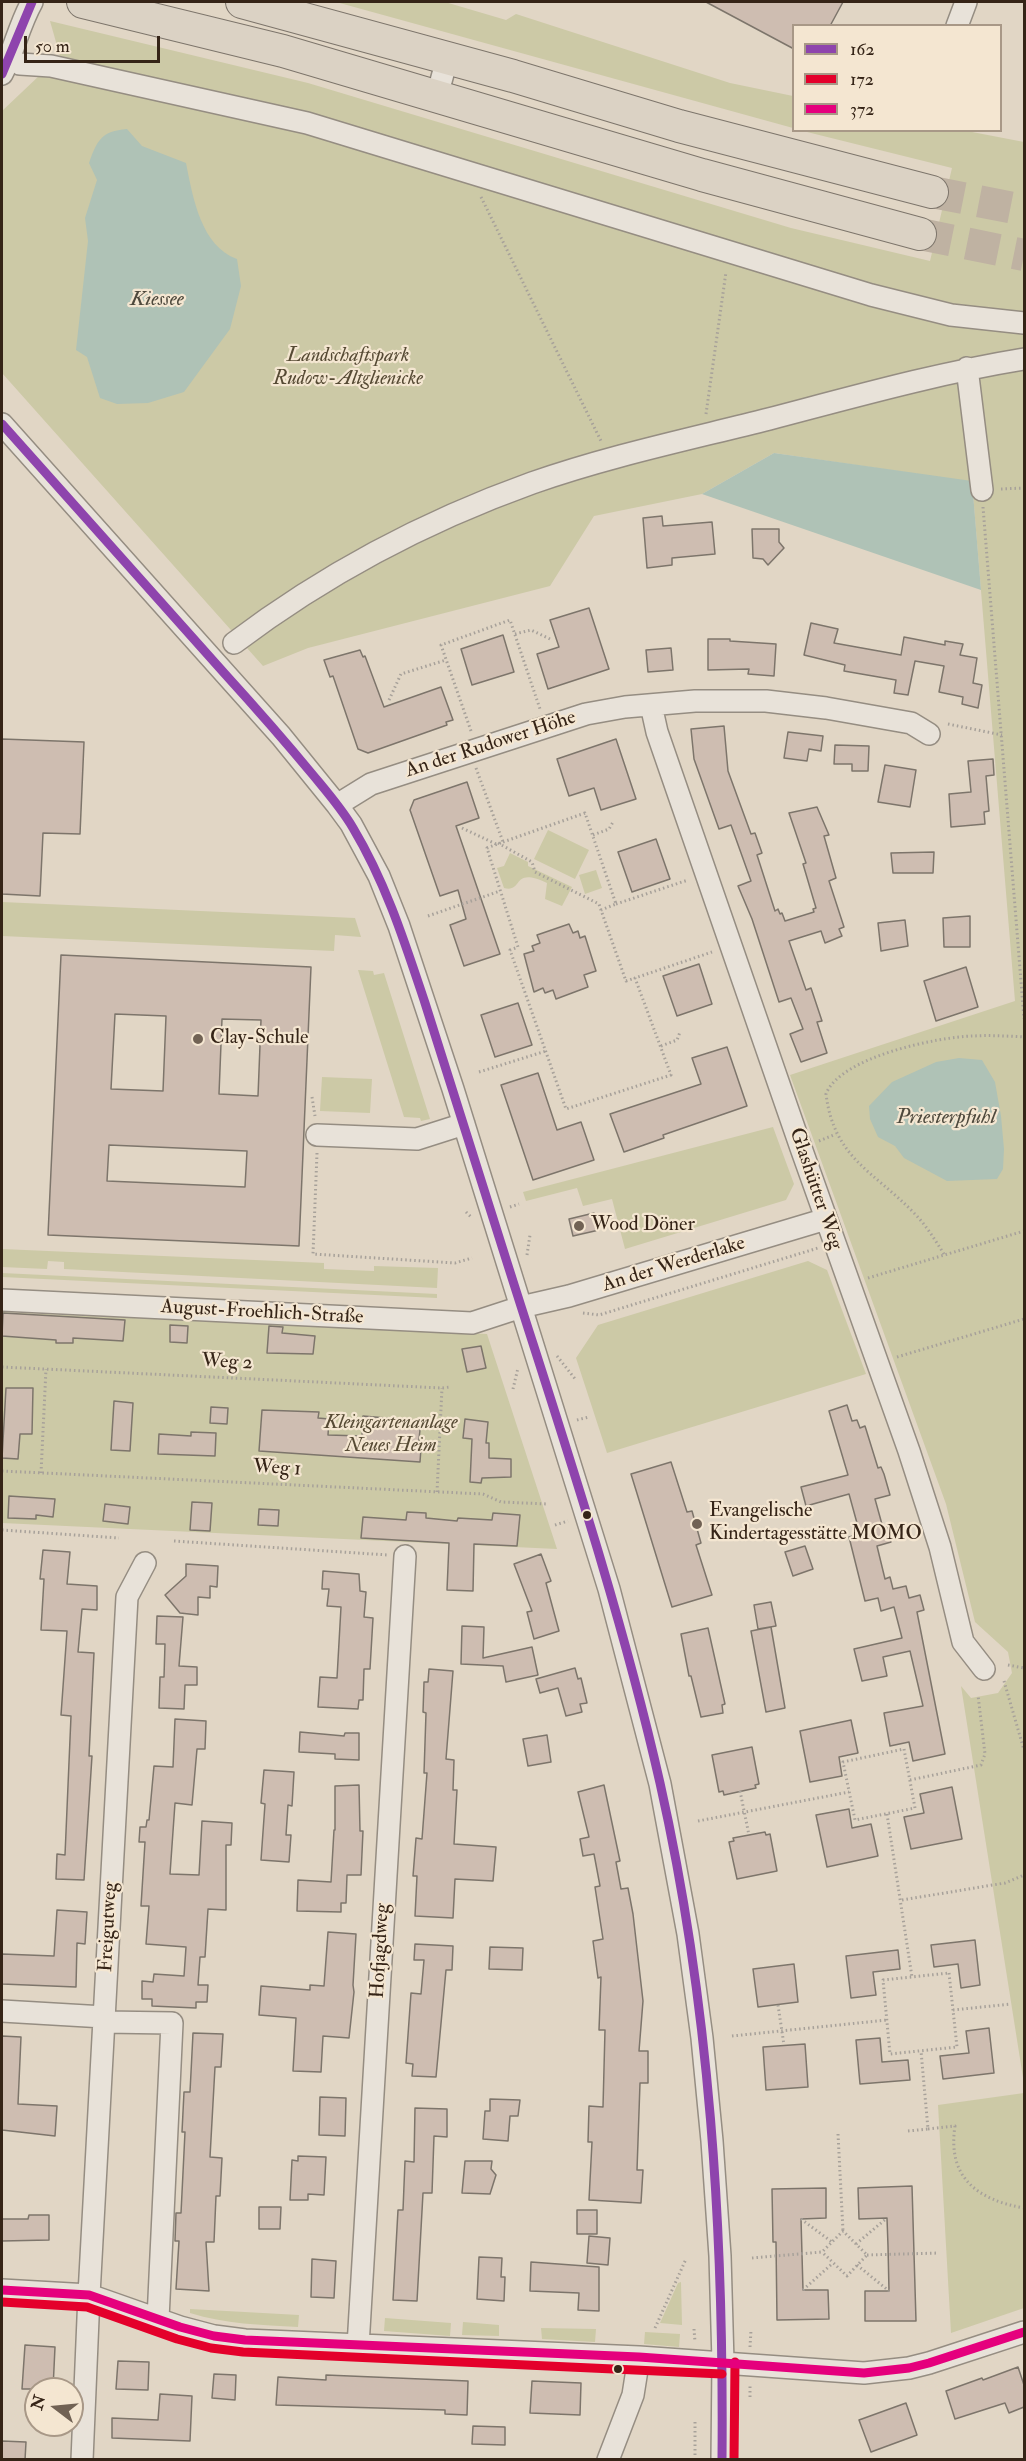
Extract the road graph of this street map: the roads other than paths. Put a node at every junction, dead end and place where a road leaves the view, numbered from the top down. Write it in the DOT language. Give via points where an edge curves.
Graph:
graph roads {
  1 [pos="83,2"];
  2 [pos="242,2"];
  3 [pos="966,2"];
  4 [pos="28,9"];
  5 [pos="958,24"];
  6 [pos="2,44"];
  7 [pos="447,59"];
  8 [pos="11,69"];
  9 [pos="437,96"];
  10 [pos="932,192"];
  11 [pos="920,234"];
  12 [pos="1024,323"];
  13 [pos="1024,359"];
  14 [pos="967,369"];
  15 [pos="2,424"];
  16 [pos="982,490"];
  17 [pos="234,643"];
  18 [pos="651,705"];
  19 [pos="939,729"];
  20 [pos="338,805"];
  21 [pos="464,1124"];
  22 [pos="317,1135"];
  23 [pos="825,1219"];
  24 [pos="2,1300"];
  25 [pos="521,1307"];
  26 [pos="405,1556"];
  27 [pos="145,1563"];
  28 [pos="984,1669"];
  29 [pos="2,2011"];
  30 [pos="104,2019"];
  31 [pos="2,2290"];
  32 [pos="88,2295"];
  33 [pos="158,2319"];
  34 [pos="1024,2332"];
  35 [pos="358,2346"];
  36 [pos="639,2357"];
  37 [pos="723,2362"];
  38 [pos="82,2460"];
  39 [pos="608,2460"];
  40 [pos="722,2460"];
  1 -- 9 [label="highway" via="284,51"];
  2 -- 7 [label="highway"];
  3 -- 5 [label="street"];
  4 -- 6 [label="street"];
  4 -- 8 [label="street" via="11,55"];
  7 -- 9 [label="street"];
  7 -- 10 [label="highway"];
  8 -- 12 [label="street" via="51,66 307,123 871,295 951,315"];
  9 -- 11 [label="highway" via="702,175"];
  13 -- 14 [label="street"];
  14 -- 16 [label="street"];
  14 -- 17 [label="street" via="610,459 533,483 440,519 294,600"];
  15 -- 20 [label="street"];
  18 -- 19 [label="street, An der Rudower Höhe" via="731,700 796,704"];
  18 -- 20 [label="street, An der Rudower Höhe" via="575,718 371,784"];
  18 -- 23 [label="street, Glashütter Weg"];
  20 -- 21 [label="street" via="379,876 399,926"];
  21 -- 22 [label="street" via="417,1139"];
  21 -- 25 [label="street"];
  23 -- 25 [label="street, An der Werderlake"];
  23 -- 28 [label="street, Glashütter Weg" via="912,1462 939,1546 963,1642"];
  24 -- 25 [label="street, August-Froehlich-Straße" via="472,1323"];
  25 -- 37 [label="street" via="612,1600 660,1784 688,1934 702,2038 720,2256"];
  26 -- 35 [label="street, Hofjagdweg"];
  27 -- 30 [label="street, Freigutweg" via="127,1597"];
  29 -- 30 [label="street"];
  30 -- 32 [label="street, Freigutweg"];
  30 -- 33 [label="street" via="172,2023"];
  31 -- 32 [label="street"];
  32 -- 33 [label="street"];
  32 -- 38 [label="street, Freigutweg"];
  33 -- 35 [label="street" via="214,2336"];
  34 -- 37 [label="street" via="929,2363 885,2371 864,2373"];
  35 -- 36 [label="street"];
  36 -- 37 [label="street"];
  36 -- 39 [label="street" via="631,2405"];
  37 -- 40 [label="street"];
}
